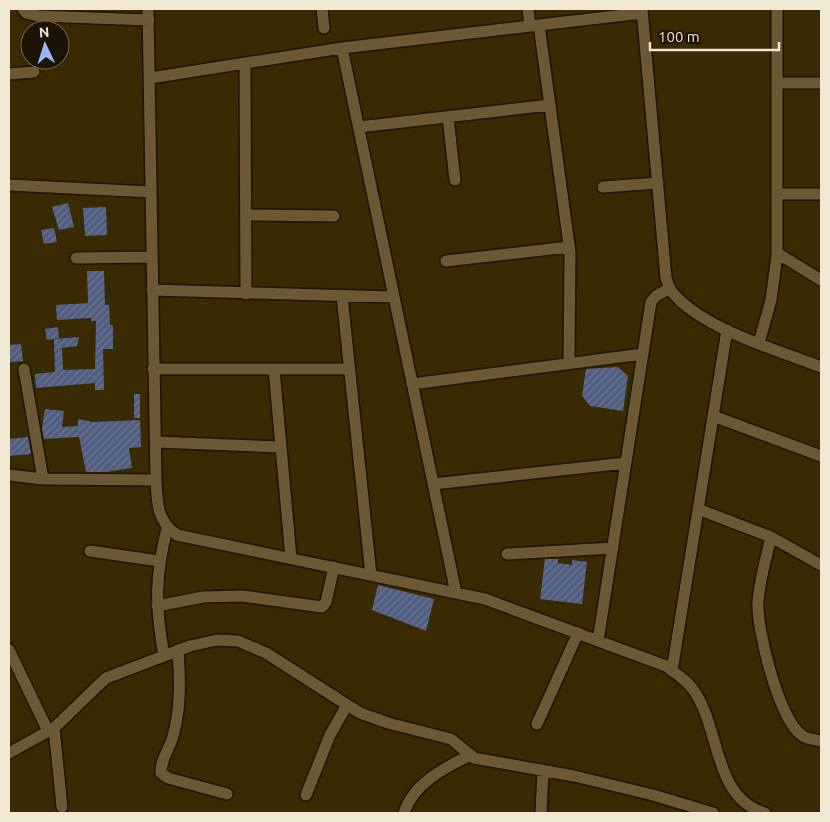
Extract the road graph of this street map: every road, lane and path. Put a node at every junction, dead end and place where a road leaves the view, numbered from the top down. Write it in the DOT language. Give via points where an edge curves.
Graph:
graph roads {
  1 [pos="23,9"];
  2 [pos="322,9"];
  3 [pos="528,9"];
  4 [pos="777,9"];
  5 [pos="642,11"];
  6 [pos="148,14"];
  7 [pos="534,26"];
  8 [pos="324,28"];
  9 [pos="342,48"];
  10 [pos="245,63"];
  11 [pos="34,72"];
  12 [pos="9,74"];
  13 [pos="150,78"];
  14 [pos="777,83"];
  15 [pos="821,83"];
  16 [pos="550,105"];
  17 [pos="448,117"];
  18 [pos="358,127"];
  19 [pos="455,180"];
  20 [pos="658,183"];
  21 [pos="9,185"];
  22 [pos="603,187"];
  23 [pos="151,192"];
  24 [pos="777,194"];
  25 [pos="821,194"];
  26 [pos="246,215"];
  27 [pos="334,216"];
  28 [pos="569,247"];
  29 [pos="777,253"];
  30 [pos="151,257"];
  31 [pos="76,258"];
  32 [pos="446,261"];
  33 [pos="821,280"];
  34 [pos="670,288"];
  35 [pos="152,290"];
  36 [pos="246,294"];
  37 [pos="342,296"];
  38 [pos="394,297"];
  39 [pos="727,330"];
  40 [pos="758,343"];
  41 [pos="643,354"];
  42 [pos="570,364"];
  43 [pos="821,367"];
  44 [pos="24,369"];
  45 [pos="153,369"];
  46 [pos="274,369"];
  47 [pos="349,370"];
  48 [pos="412,384"];
  49 [pos="713,416"];
  50 [pos="154,442"];
  51 [pos="281,447"];
  52 [pos="821,456"];
  53 [pos="626,463"];
  54 [pos="9,475"];
  55 [pos="43,479"];
  56 [pos="156,480"];
  57 [pos="433,484"];
  58 [pos="698,509"];
  59 [pos="167,528"];
  60 [pos="771,537"];
  61 [pos="613,548"];
  62 [pos="90,551"];
  63 [pos="506,554"];
  64 [pos="291,558"];
  65 [pos="159,561"];
  66 [pos="821,565"];
  67 [pos="334,567"];
  68 [pos="371,575"];
  69 [pos="456,593"];
  70 [pos="157,606"];
  71 [pos="578,633"];
  72 [pos="598,641"];
  73 [pos="9,650"];
  74 [pos="178,650"];
  75 [pos="164,655"];
  76 [pos="672,670"];
  77 [pos="347,705"];
  78 [pos="536,724"];
  79 [pos="51,729"];
  80 [pos="821,741"];
  81 [pos="9,753"];
  82 [pos="471,755"];
  83 [pos="543,771"];
  84 [pos="227,794"];
  85 [pos="306,795"];
  86 [pos="62,807"];
  87 [pos="404,813"];
  88 [pos="541,813"];
  89 [pos="713,813"];
  90 [pos="765,813"];
  1 -- 6 [label="street" via="38,16"];
  2 -- 8 [label="street"];
  3 -- 7 [label="street"];
  4 -- 14 [label="street"];
  5 -- 7 [label="street"];
  5 -- 20 [label="street"];
  6 -- 13 [label="street"];
  7 -- 9 [label="street"];
  7 -- 16 [label="street"];
  9 -- 10 [label="street"];
  9 -- 18 [label="street"];
  10 -- 13 [label="street"];
  10 -- 26 [label="street"];
  11 -- 12 [label="street"];
  13 -- 23 [label="street"];
  14 -- 15 [label="street"];
  14 -- 24 [label="street"];
  16 -- 17 [label="street"];
  16 -- 28 [label="street"];
  17 -- 18 [label="street"];
  17 -- 19 [label="street"];
  18 -- 38 [label="street"];
  20 -- 22 [label="street"];
  20 -- 34 [label="street" via="666,278"];
  21 -- 23 [label="street"];
  23 -- 30 [label="street"];
  24 -- 25 [label="street"];
  24 -- 29 [label="street"];
  26 -- 27 [label="street"];
  26 -- 36 [label="street"];
  28 -- 32 [label="street"];
  28 -- 42 [label="street"];
  29 -- 33 [label="street"];
  29 -- 40 [label="street" via="771,300"];
  30 -- 31 [label="street"];
  30 -- 35 [label="street"];
  34 -- 39 [label="street" via="684,303"];
  34 -- 41 [label="street" via="651,302"];
  35 -- 36 [label="street"];
  35 -- 45 [label="street"];
  36 -- 37 [label="street"];
  37 -- 38 [label="street"];
  37 -- 47 [label="street"];
  38 -- 48 [label="street"];
  39 -- 40 [label="street"];
  39 -- 49 [label="street"];
  40 -- 43 [label="street"];
  41 -- 42 [label="street"];
  41 -- 53 [label="street"];
  42 -- 48 [label="street"];
  44 -- 55 [label="street"];
  45 -- 46 [label="street"];
  45 -- 50 [label="street"];
  46 -- 47 [label="street"];
  46 -- 51 [label="street"];
  47 -- 68 [label="street"];
  48 -- 57 [label="street"];
  49 -- 52 [label="street"];
  49 -- 58 [label="street"];
  50 -- 51 [label="street"];
  50 -- 56 [label="street"];
  51 -- 64 [label="street"];
  53 -- 57 [label="street"];
  53 -- 61 [label="street"];
  54 -- 55 [label="street"];
  55 -- 56 [label="street"];
  56 -- 59 [label="street" via="157,506"];
  57 -- 69 [label="street"];
  58 -- 60 [label="street"];
  58 -- 76 [label="street"];
  59 -- 64 [label="street" via="177,535"];
  59 -- 65 [label="street"];
  60 -- 66 [label="street"];
  60 -- 80 [label="street" via="758,602 762,642 777,692 790,721 802,736"];
  61 -- 63 [label="street"];
  61 -- 72 [label="street"];
  62 -- 65 [label="street"];
  64 -- 67 [label="street"];
  65 -- 70 [label="street"];
  67 -- 68 [label="street"];
  67 -- 70 [label="street" via="322,607 242,596 203,597"];
  68 -- 69 [label="street"];
  69 -- 71 [label="street" via="485,599"];
  70 -- 75 [label="street"];
  71 -- 72 [label="street"];
  71 -- 78 [label="street"];
  72 -- 76 [label="street"];
  73 -- 79 [label="street"];
  74 -- 75 [label="street"];
  74 -- 77 [label="street" via="217,640 238,641 266,653"];
  74 -- 84 [label="street" via="178,708 174,736 161,773 168,778"];
  75 -- 79 [label="street" via="106,678"];
  76 -- 90 [label="street" via="692,689 700,703 730,786 741,801"];
  77 -- 82 [label="street" via="388,723 451,739"];
  77 -- 85 [label="street" via="330,735"];
  79 -- 81 [label="street"];
  79 -- 86 [label="street"];
  82 -- 83 [label="street"];
  82 -- 87 [label="street" via="448,766 414,793"];
  83 -- 88 [label="street"];
  83 -- 89 [label="street" via="653,795"];
}
